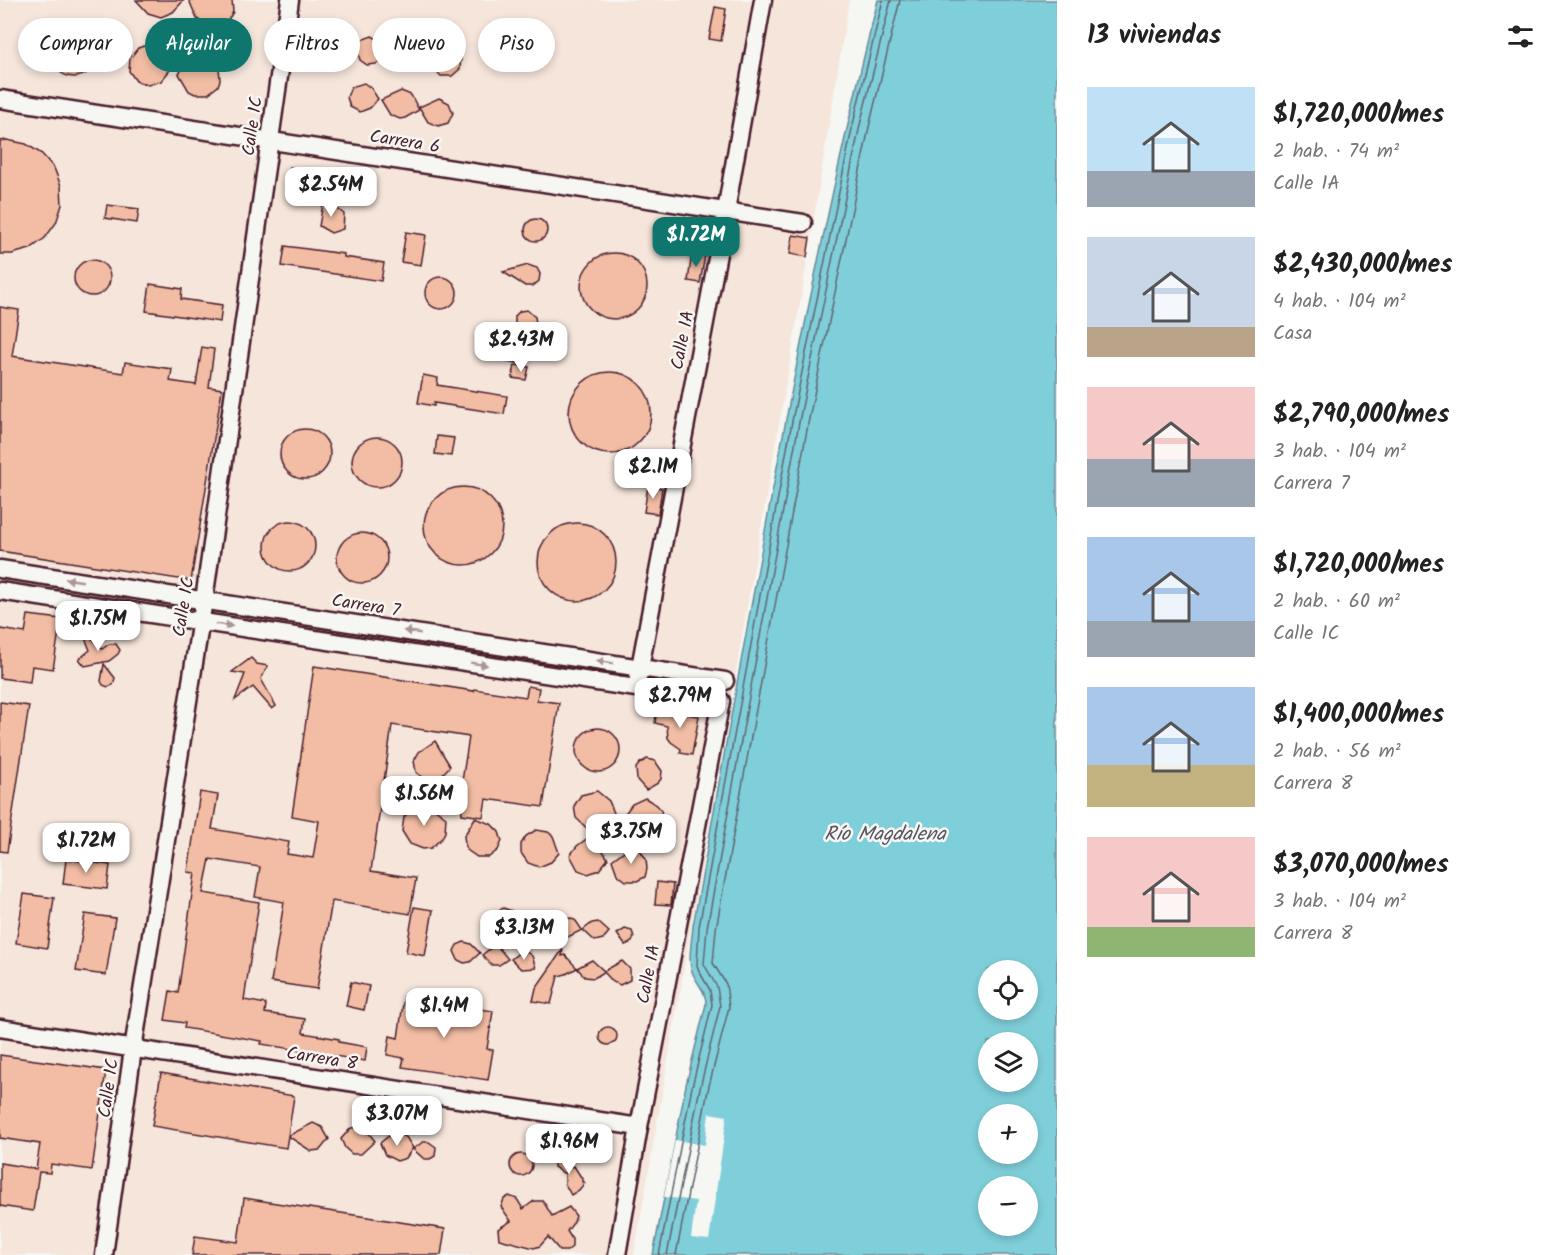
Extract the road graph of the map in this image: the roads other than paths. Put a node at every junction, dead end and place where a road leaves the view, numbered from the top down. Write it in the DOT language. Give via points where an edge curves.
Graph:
graph roads {
  1 [pos="290,0"];
  2 [pos="763,0"];
  3 [pos="0,99"];
  4 [pos="270,140"];
  5 [pos="726,211"];
  6 [pos="804,223"];
  7 [pos="0,569"];
  8 [pos="0,591"];
  9 [pos="204,600"];
  10 [pos="200,621"];
  11 [pos="640,667"];
  12 [pos="725,681"];
  13 [pos="637,688"];
  14 [pos="0,1028"];
  15 [pos="133,1049"];
  16 [pos="639,1127"];
  17 [pos="105,1255"];
  18 [pos="618,1255"];
  1 -- 4 [label="street, Calle 1C"];
  2 -- 5 [label="street, Calle 1A"];
  3 -- 4 [label="street, Carrera 6"];
  4 -- 5 [label="street, Carrera 6"];
  4 -- 9 [label="street, Calle 1C"];
  5 -- 6 [label="street, Carrera 6"];
  5 -- 11 [label="street, Calle 1A"];
  9 -- 7 [label="street, Carrera 7, one-way"];
  8 -- 10 [label="street"];
  9 -- 10 [label="street, Calle 1C"];
  11 -- 9 [label="street, Carrera 7, one-way"];
  10 -- 13 [label="street, one-way"];
  10 -- 15 [label="street, Calle 1C"];
  11 -- 12 [label="street, Carrera 7"];
  11 -- 13 [label="street, Calle 1A"];
  13 -- 16 [label="street, Calle 1A" via="721,701"];
  14 -- 15 [label="street, Carrera 8"];
  15 -- 16 [label="street, Carrera 8"];
  15 -- 17 [label="street, Calle 1C"];
  16 -- 18 [label="street, Calle 1A"];
}
